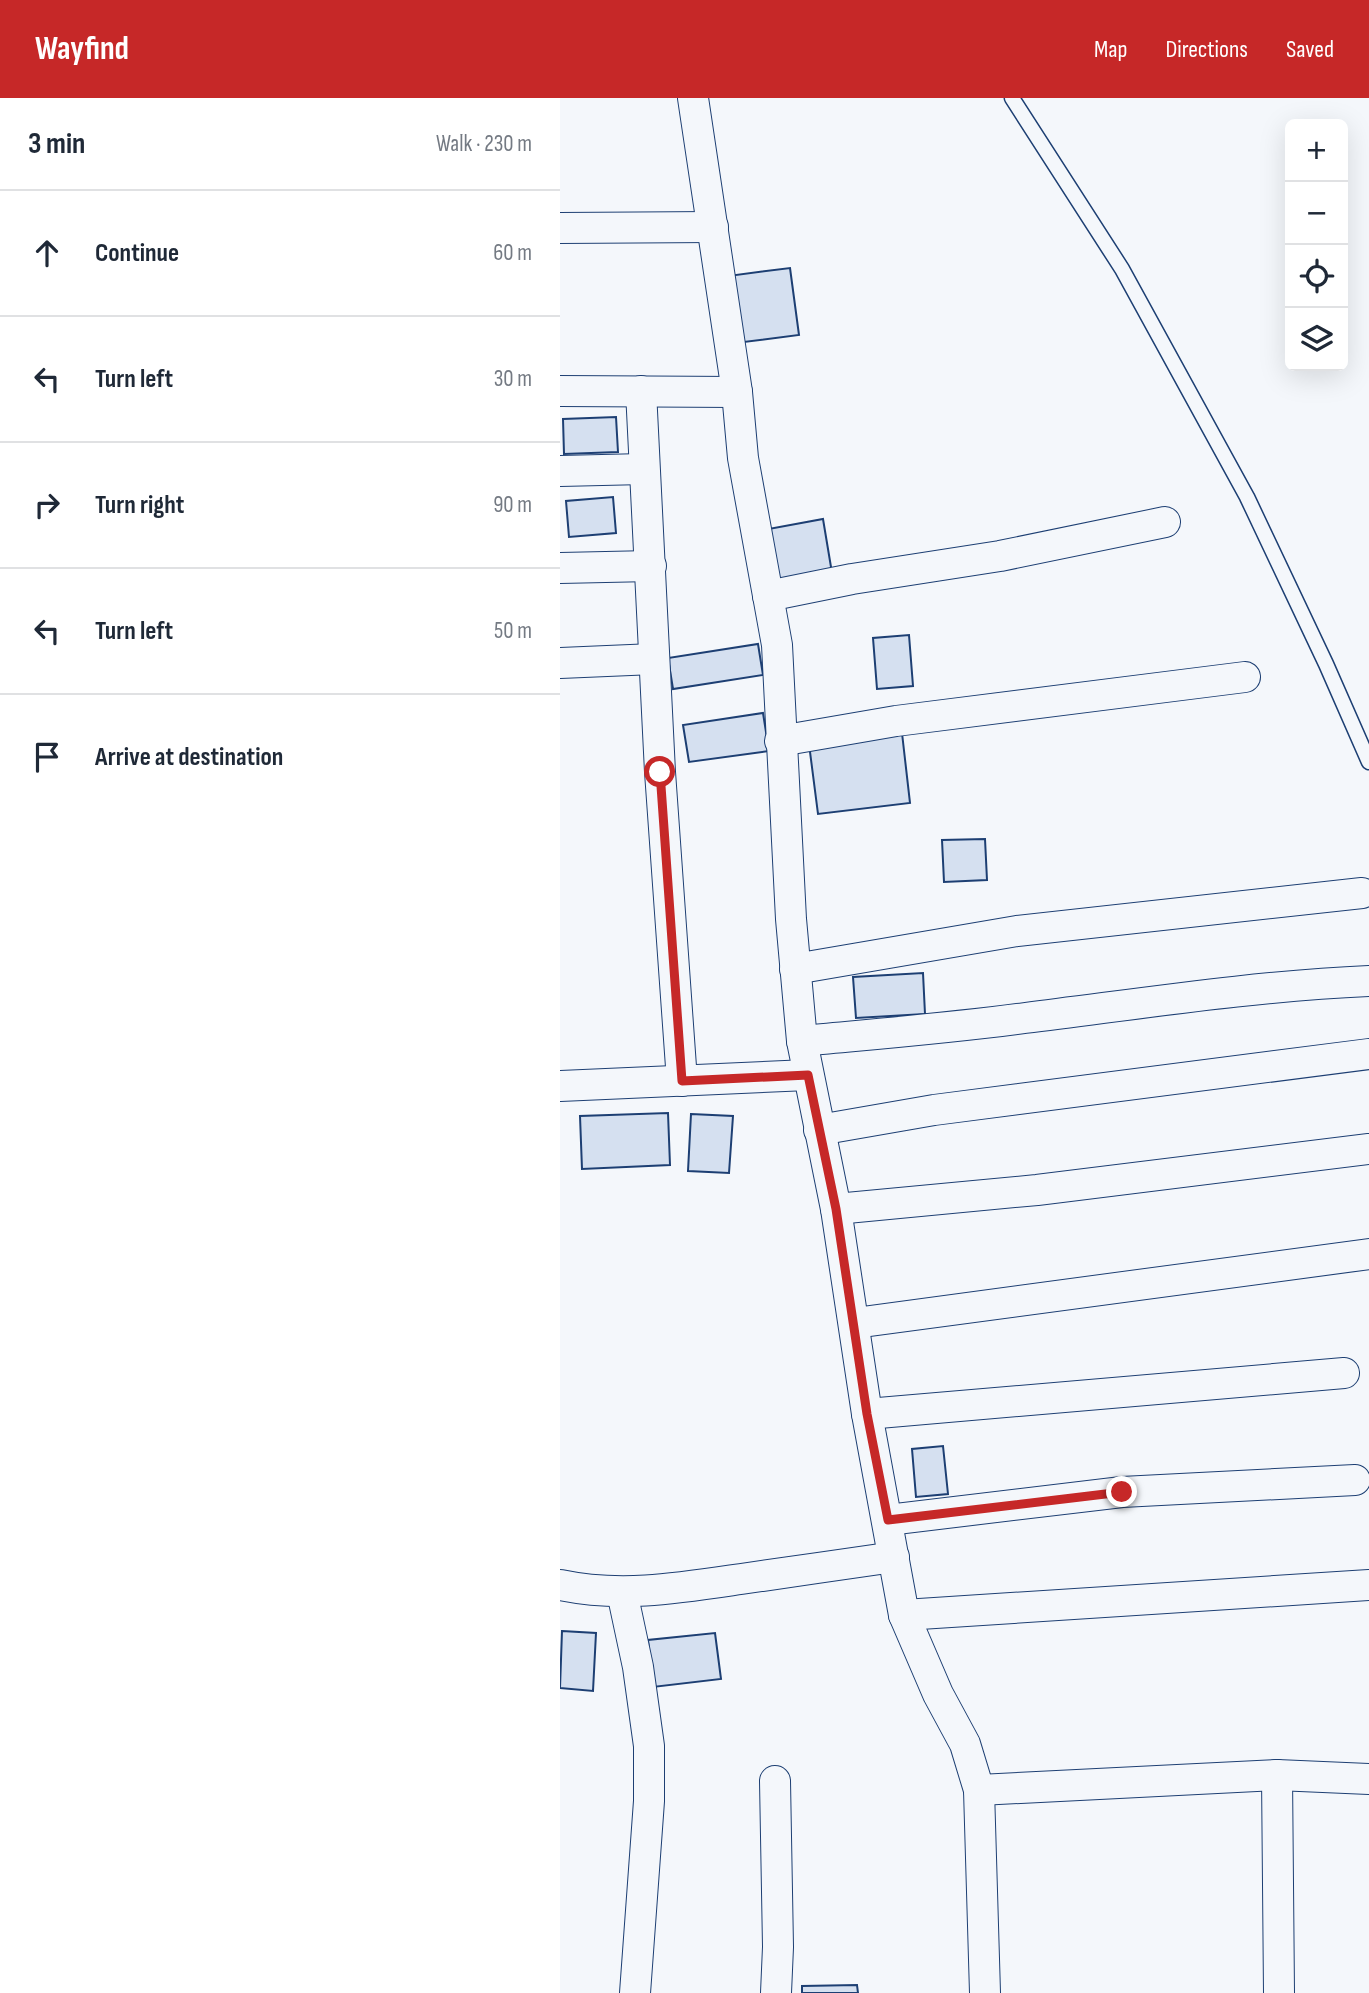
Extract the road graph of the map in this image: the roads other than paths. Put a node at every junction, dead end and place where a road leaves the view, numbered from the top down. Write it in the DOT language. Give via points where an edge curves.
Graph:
graph roads {
  1 [pos="692,98"];
  2 [pos="1012,98"];
  3 [pos="713,227"];
  4 [pos="560,228"];
  5 [pos="560,391"];
  6 [pos="641,391"];
  7 [pos="737,392"];
  8 [pos="644,469"];
  9 [pos="560,471"];
  10 [pos="1165,522"];
  11 [pos="651,566"];
  12 [pos="560,568"];
  13 [pos="768,596"];
  14 [pos="654,659"];
  15 [pos="560,663"];
  16 [pos="1245,677"];
  17 [pos="780,741"];
  18 [pos="1369,762"];
  19 [pos="1362,893"];
  20 [pos="795,969"];
  21 [pos="1369,981"];
  22 [pos="802,1041"];
  23 [pos="1369,1054"];
  24 [pos="808,1075"];
  25 [pos="682,1081"];
  26 [pos="560,1086"];
  27 [pos="819,1130"];
  28 [pos="1369,1149"];
  29 [pos="836,1209"];
  30 [pos="1369,1254"];
  31 [pos="855,1323"];
  32 [pos="1344,1373"];
  33 [pos="867,1414"];
  34 [pos="1355,1480"];
  35 [pos="888,1520"];
  36 [pos="894,1557"];
  37 [pos="560,1585"];
  38 [pos="1369,1585"];
  39 [pos="622,1592"];
  40 [pos="904,1615"];
  41 [pos="1277,1774"];
  42 [pos="1369,1779"];
  43 [pos="775,1781"];
  44 [pos="979,1790"];
  45 [pos="635,1993"];
  46 [pos="776,1993"];
  47 [pos="985,1993"];
  48 [pos="1279,1993"];
  1 -- 3 [label="street"];
  2 -- 18 [label="lane" via="1122,269 1247,497"];
  3 -- 4 [label="street"];
  3 -- 7 [label="street"];
  5 -- 6 [label="street"];
  6 -- 7 [label="street"];
  6 -- 8 [label="street"];
  7 -- 13 [label="street"];
  8 -- 9 [label="street"];
  8 -- 11 [label="street"];
  10 -- 13 [label="street"];
  11 -- 12 [label="street"];
  11 -- 14 [label="street"];
  13 -- 17 [label="street" via="777,645"];
  14 -- 15 [label="street"];
  14 -- 25 [label="street"];
  16 -- 17 [label="street" via="896,721"];
  17 -- 20 [label="street"];
  19 -- 20 [label="street" via="1017,931"];
  20 -- 22 [label="street"];
  21 -- 22 [label="street"];
  22 -- 24 [label="street"];
  23 -- 27 [label="street" via="934,1110"];
  24 -- 25 [label="street"];
  24 -- 27 [label="street"];
  25 -- 26 [label="street"];
  27 -- 29 [label="street"];
  28 -- 29 [label="street" via="1024,1192"];
  29 -- 31 [label="street"];
  30 -- 31 [label="street"];
  31 -- 33 [label="street"];
  32 -- 33 [label="street"];
  33 -- 35 [label="street"];
  34 -- 35 [label="street" via="1122,1492"];
  35 -- 36 [label="street"];
  36 -- 39 [label="street" via="675,1589"];
  36 -- 40 [label="street"];
  37 -- 39 [label="street"];
  38 -- 40 [label="street"];
  39 -- 45 [label="street" via="649,1746"];
  40 -- 44 [label="street" via="965,1744"];
  41 -- 42 [label="street"];
  41 -- 44 [label="street"];
  41 -- 48 [label="street"];
  43 -- 46 [label="street"];
  44 -- 47 [label="street"];
}
